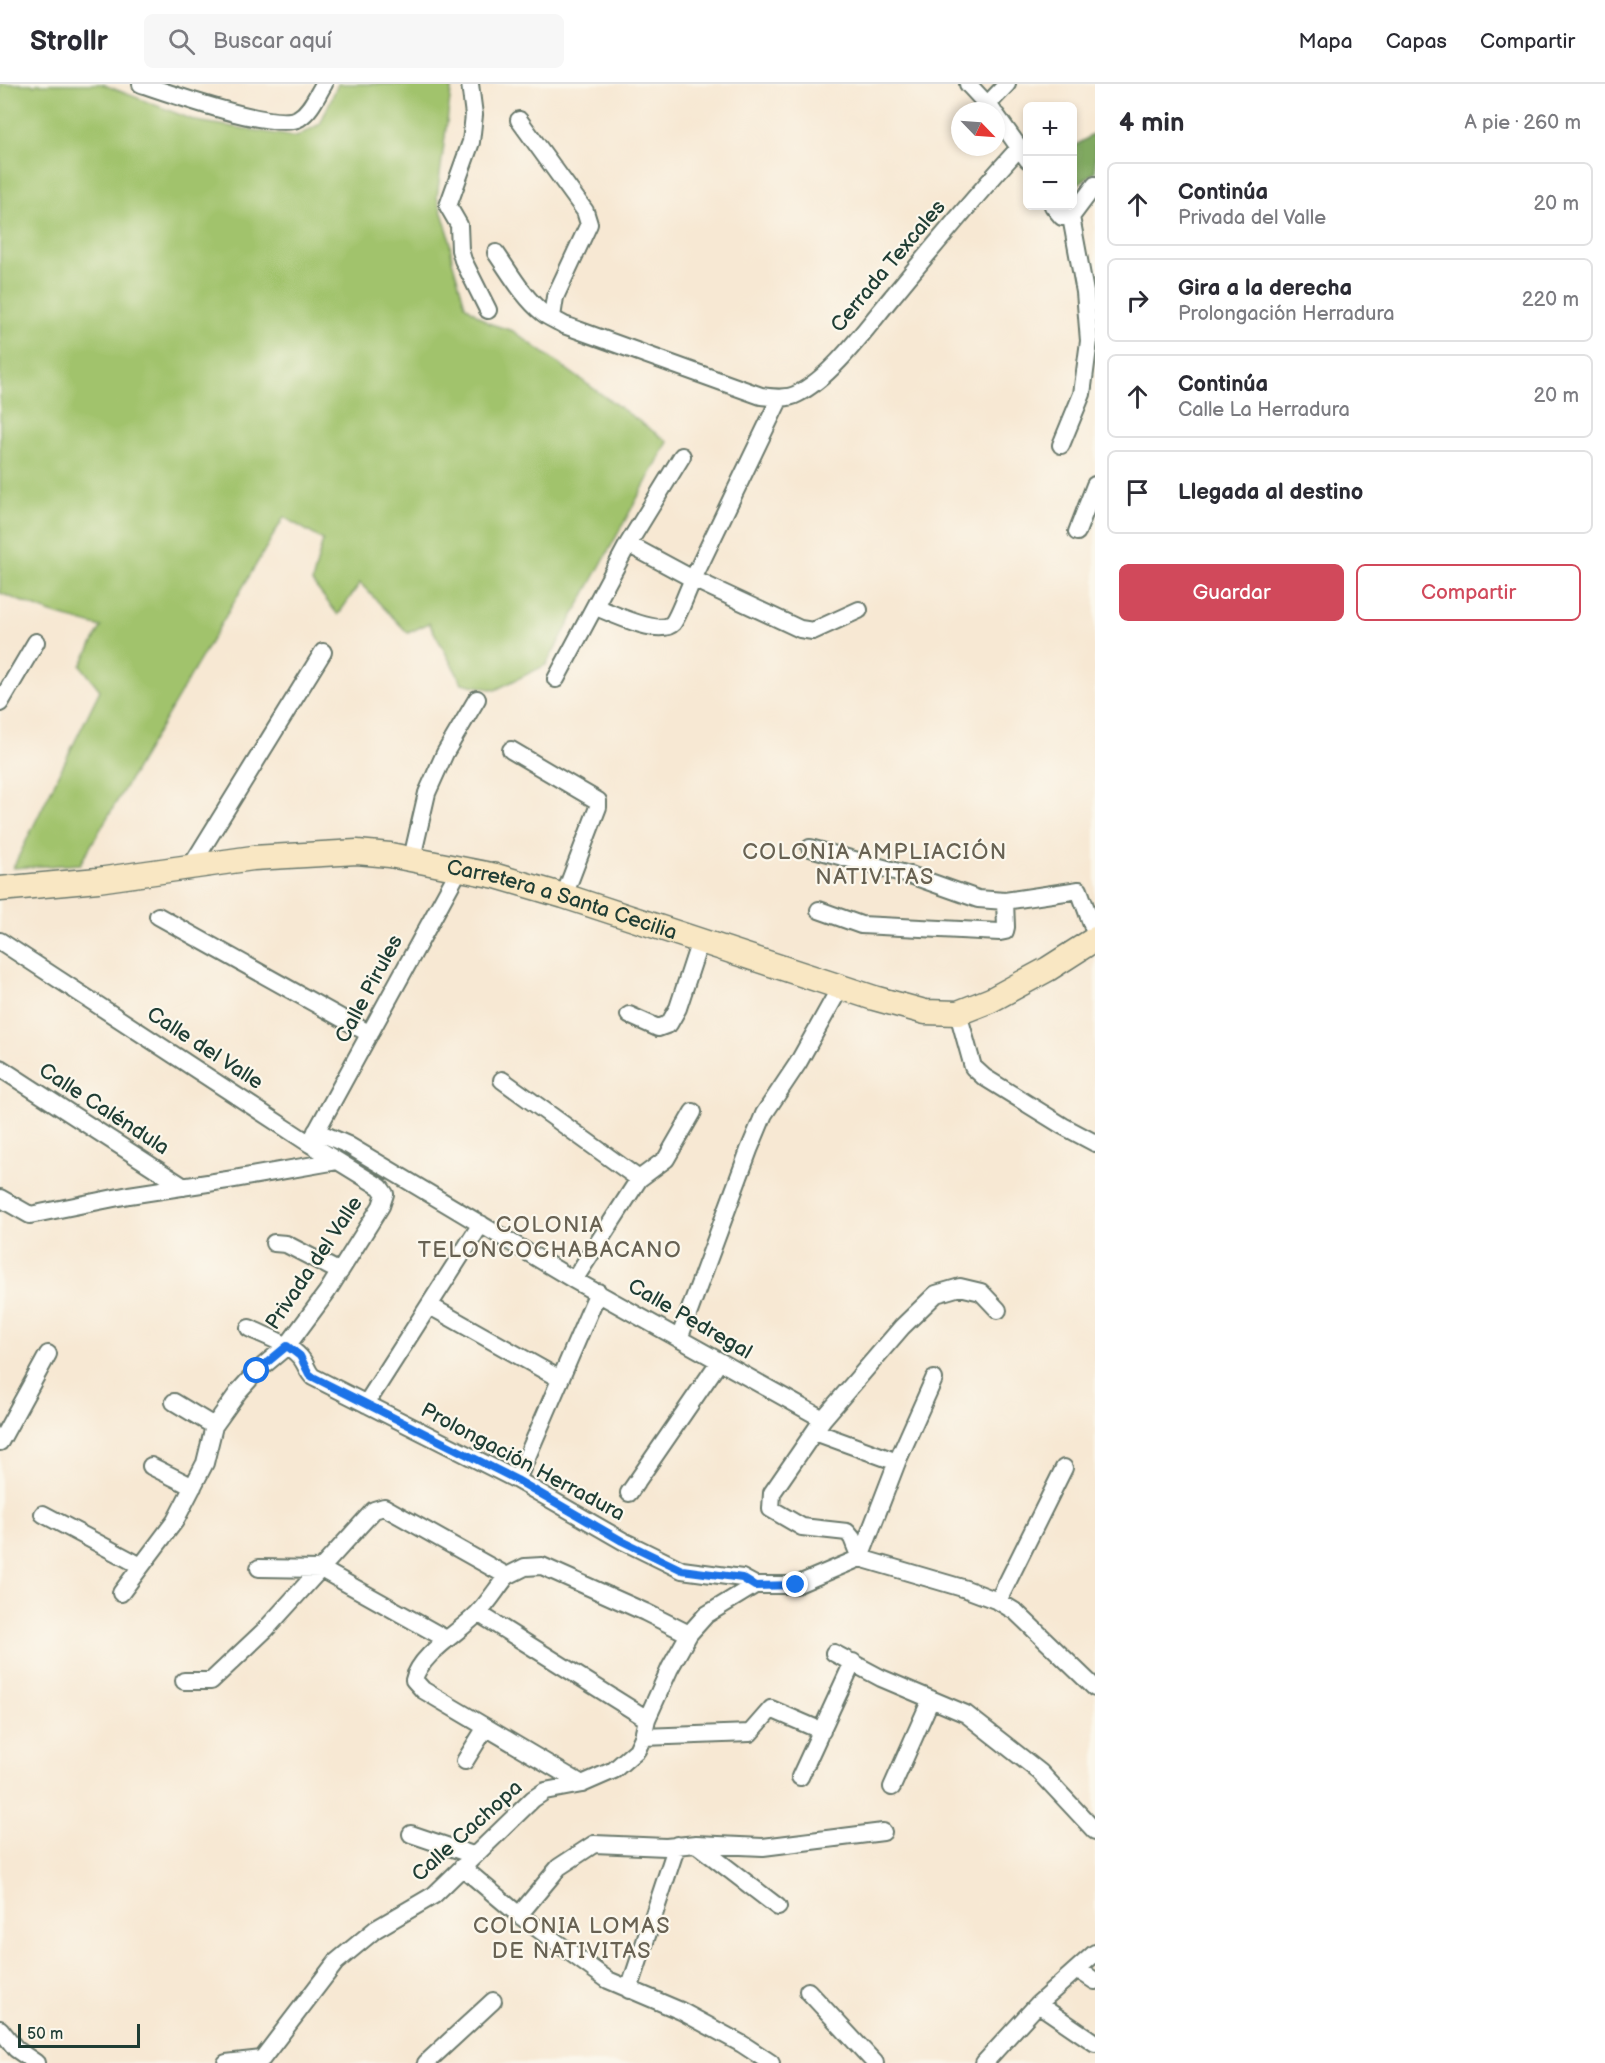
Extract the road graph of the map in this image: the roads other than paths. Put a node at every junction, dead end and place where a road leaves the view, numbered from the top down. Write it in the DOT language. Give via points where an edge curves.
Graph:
graph roads {
  1 [pos="141,84"];
  2 [pos="324,84"];
  3 [pos="470,84"];
  4 [pos="968,84"];
  5 [pos="1007,84"];
  6 [pos="985,102"];
  7 [pos="997,102"];
  8 [pos="519,120"];
  9 [pos="1005,127"];
  10 [pos="1023,152"];
  11 [pos="1023,154"];
  12 [pos="1095,185"];
  13 [pos="1056,210"];
  14 [pos="1071,217"];
  15 [pos="496,253"];
  16 [pos="488,310"];
  17 [pos="552,317"];
  18 [pos="780,398"];
  19 [pos="1061,446"];
  20 [pos="682,456"];
  21 [pos="1095,485"];
  22 [pos="1077,532"];
  23 [pos="628,544"];
  24 [pos="693,579"];
  25 [pos="596,607"];
  26 [pos="859,610"];
  27 [pos="36,642"];
  28 [pos="323,652"];
  29 [pos="556,679"];
  30 [pos="477,699"];
  31 [pos="0,703"];
  32 [pos="511,750"];
  33 [pos="810,848"];
  34 [pos="412,858"];
  35 [pos="190,868"];
  36 [pos="460,868"];
  37 [pos="0,889"];
  38 [pos="564,896"];
  39 [pos="1005,901"];
  40 [pos="819,910"];
  41 [pos="158,916"];
  42 [pos="1095,933"];
  43 [pos="1095,939"];
  44 [pos="0,941"];
  45 [pos="700,941"];
  46 [pos="842,986"];
  47 [pos="958,1013"];
  48 [pos="629,1015"];
  49 [pos="370,1034"];
  50 [pos="0,1068"];
  51 [pos="502,1080"];
  52 [pos="693,1112"];
  53 [pos="313,1138"];
  54 [pos="1095,1143"];
  55 [pos="337,1161"];
  56 [pos="639,1179"];
  57 [pos="184,1187"];
  58 [pos="385,1194"];
  59 [pos="0,1198"];
  60 [pos="481,1224"];
  61 [pos="274,1243"];
  62 [pos="340,1272"];
  63 [pos="574,1280"];
  64 [pos="598,1292"];
  65 [pos="430,1306"];
  66 [pos="998,1310"];
  67 [pos="249,1328"];
  68 [pos="679,1339"];
  69 [pos="287,1346"];
  70 [pos="48,1354"];
  71 [pos="719,1362"];
  72 [pos="560,1379"];
  73 [pos="934,1379"];
  74 [pos="174,1402"];
  75 [pos="366,1404"];
  76 [pos="214,1426"];
  77 [pos="819,1426"];
  78 [pos="0,1442"];
  79 [pos="897,1462"];
  80 [pos="151,1466"];
  81 [pos="1064,1468"];
  82 [pos="517,1480"];
  83 [pos="193,1487"];
  84 [pos="629,1493"];
  85 [pos="43,1514"];
  86 [pos="860,1558"];
  87 [pos="141,1566"];
  88 [pos="259,1568"];
  89 [pos="321,1569"];
  90 [pos="507,1576"];
  91 [pos="755,1586"];
  92 [pos="121,1593"];
  93 [pos="998,1601"];
  94 [pos="478,1613"];
  95 [pos="689,1634"];
  96 [pos="446,1639"];
  97 [pos="834,1653"];
  98 [pos="853,1662"];
  99 [pos="184,1681"];
  100 [pos="1095,1688"];
  101 [pos="931,1699"];
  102 [pos="647,1719"];
  103 [pos="486,1727"];
  104 [pos="822,1731"];
  105 [pos="643,1737"];
  106 [pos="465,1761"];
  107 [pos="800,1777"];
  108 [pos="582,1784"];
  109 [pos="892,1787"];
  110 [pos="1095,1831"];
  111 [pos="884,1832"];
  112 [pos="411,1834"];
  113 [pos="696,1844"];
  114 [pos="678,1845"];
  115 [pos="468,1861"];
  116 [pos="778,1907"];
  117 [pos="519,1915"];
  118 [pos="1095,1953"];
  119 [pos="1077,1969"];
  120 [pos="1095,1981"];
  121 [pos="629,1990"];
  122 [pos="808,1991"];
  123 [pos="493,2001"];
  124 [pos="1038,2004"];
  125 [pos="0,2028"];
  126 [pos="1095,2043"];
  127 [pos="265,2061"];
  128 [pos="36,2063"];
  129 [pos="226,2063"];
  130 [pos="426,2063"];
  131 [pos="771,2063"];
  132 [pos="875,2063"];
  133 [pos="984,2063"];
  1 -- 2 [label="street" via="194,102 274,122 289,122 305,113"];
  3 -- 16 [label="street" via="474,115 471,142 448,206 459,225 463,260"];
  4 -- 6 [label="street"];
  5 -- 7 [label="street"];
  8 -- 17 [label="street" via="585,212 589,224 555,297"];
  9 -- 10 [label="street"];
  11 -- 18 [label="street, Cerrada Texcales" via="983,188 828,370 796,395"];
  12 -- 14 [label="street"];
  13 -- 14 [label="street" via="1062,217"];
  14 -- 19 [label="street" via="1085,292 1089,341 1082,394"];
  15 -- 17 [label="street" via="528,298"];
  17 -- 18 [label="street" via="564,325 739,389"];
  18 -- 24 [label="street"];
  20 -- 23 [label="street"];
  21 -- 22 [label="street"];
  23 -- 24 [label="street"];
  23 -- 25 [label="street"];
  24 -- 25 [label="street" via="673,622 666,628 649,627"];
  24 -- 26 [label="street" via="807,630 813,631"];
  25 -- 29 [label="street"];
  27 -- 31 [label="street"];
  28 -- 35 [label="street"];
  30 -- 34 [label="street" via="427,793"];
  32 -- 38 [label="street" via="598,801"];
  33 -- 39 [label="street" via="904,873 978,899"];
  34 -- 35 [label="main road, Carretera a Santa Cecilia" via="327,853 253,858"];
  34 -- 36 [label="main road, Carretera a Santa Cecilia"];
  35 -- 37 [label="main road, Carretera a Santa Cecilia"];
  36 -- 38 [label="main road, Carretera a Santa Cecilia"];
  36 -- 49 [label="street, Calle Pirules"];
  38 -- 45 [label="main road, Carretera a Santa Cecilia"];
  39 -- 40 [label="street" via="1006,927 1000,932 861,925"];
  39 -- 42 [label="street" via="1078,890"];
  41 -- 49 [label="street"];
  43 -- 47 [label="main road, Carretera a Santa Cecilia" via="1000,995"];
  44 -- 53 [label="street, Calle del Valle"];
  45 -- 46 [label="main road, Carretera a Santa Cecilia"];
  45 -- 48 [label="street" via="669,1024 658,1029"];
  46 -- 47 [label="main road, Carretera a Santa Cecilia" via="925,1012"];
  46 -- 68 [label="street" via="764,1114"];
  47 -- 54 [label="street" via="978,1072"];
  49 -- 53 [label="street, Calle Pirules"];
  50 -- 57 [label="street, Calle Caléndula"];
  51 -- 56 [label="street"];
  52 -- 56 [label="street" via="666,1159"];
  53 -- 55 [label="street, Calle del Valle"];
  53 -- 60 [label="street, Calle Pedregal" via="348,1145"];
  55 -- 57 [label="street"];
  55 -- 58 [label="street, Calle del Valle"];
  56 -- 63 [label="street"];
  57 -- 59 [label="street" via="30,1215"];
  58 -- 62 [label="street, Privada del Valle"];
  60 -- 63 [label="street, Calle Pedregal"];
  60 -- 65 [label="street"];
  61 -- 62 [label="street" via="286,1244"];
  62 -- 69 [label="street, Privada del Valle"];
  63 -- 64 [label="street, Calle Pedregal"];
  64 -- 68 [label="street, Calle Pedregal"];
  64 -- 72 [label="street"];
  65 -- 72 [label="street"];
  65 -- 75 [label="street"];
  66 -- 77 [label="street" via="981,1292 960,1287 936,1294 902,1327"];
  67 -- 69 [label="street"];
  68 -- 71 [label="street, Calle Pedregal"];
  69 -- 75 [label="street, Prolongación Herradura" via="300,1356 313,1377"];
  69 -- 76 [label="street, Privada del Valle" via="257,1371"];
  70 -- 78 [label="street"];
  71 -- 77 [label="street, Calle Pedregal"];
  71 -- 84 [label="street"];
  72 -- 82 [label="street"];
  73 -- 79 [label="street"];
  74 -- 76 [label="street"];
  75 -- 82 [label="street, Prolongación Herradura"];
  76 -- 83 [label="street, Privada del Valle" via="205,1463"];
  77 -- 79 [label="street, Calle Pedregal"];
  77 -- 86 [label="street" via="772,1493 771,1509 802,1527 847,1532"];
  79 -- 86 [label="street"];
  80 -- 83 [label="street"];
  81 -- 93 [label="street"];
  82 -- 91 [label="street, Prolongación Herradura" via="622,1541 682,1570 742,1578"];
  83 -- 87 [label="street, Privada del Valle" via="175,1521"];
  85 -- 87 [label="street"];
  86 -- 91 [label="street" via="796,1585"];
  86 -- 93 [label="street"];
  87 -- 92 [label="street, Privada del Valle"];
  88 -- 89 [label="street"];
  89 -- 90 [label="street" via="352,1531 374,1510 384,1507"];
  89 -- 96 [label="street"];
  89 -- 99 [label="street" via="211,1682"];
  90 -- 94 [label="street"];
  90 -- 95 [label="street" via="525,1567 542,1566"];
  91 -- 95 [label="street" via="706,1615"];
  93 -- 100 [label="street" via="1016,1612"];
  94 -- 96 [label="street"];
  94 -- 102 [label="street"];
  95 -- 102 [label="street"];
  96 -- 103 [label="street" via="415,1672 414,1680 423,1690"];
  97 -- 98 [label="street"];
  98 -- 101 [label="street"];
  98 -- 104 [label="street"];
  101 -- 109 [label="street"];
  101 -- 110 [label="street" via="966,1714 1040,1772"];
  102 -- 105 [label="street"];
  103 -- 106 [label="street"];
  103 -- 108 [label="street"];
  104 -- 105 [label="street" via="771,1709 750,1733"];
  104 -- 107 [label="street"];
  105 -- 108 [label="street, Calle Cachopa" via="637,1750 614,1770"];
  108 -- 115 [label="street, Calle Cachopa" via="545,1791 533,1799"];
  111 -- 113 [label="street" via="763,1847"];
  112 -- 115 [label="street"];
  113 -- 114 [label="street"];
  113 -- 116 [label="street"];
  114 -- 117 [label="street" via="594,1844 559,1867"];
  114 -- 121 [label="street"];
  115 -- 117 [label="street"];
  115 -- 127 [label="street, Calle Cachopa" via="434,1895 376,1929 336,1962"];
  117 -- 121 [label="street" via="608,1980"];
  118 -- 119 [label="street"];
  119 -- 120 [label="street"];
  119 -- 124 [label="street"];
  121 -- 131 [label="street" via="681,2011"];
  122 -- 132 [label="street"];
  123 -- 130 [label="street"];
  124 -- 126 [label="street"];
  124 -- 133 [label="street"];
  125 -- 128 [label="street" via="16,2049"];
  127 -- 129 [label="street, Calle Cachopa"];
}
